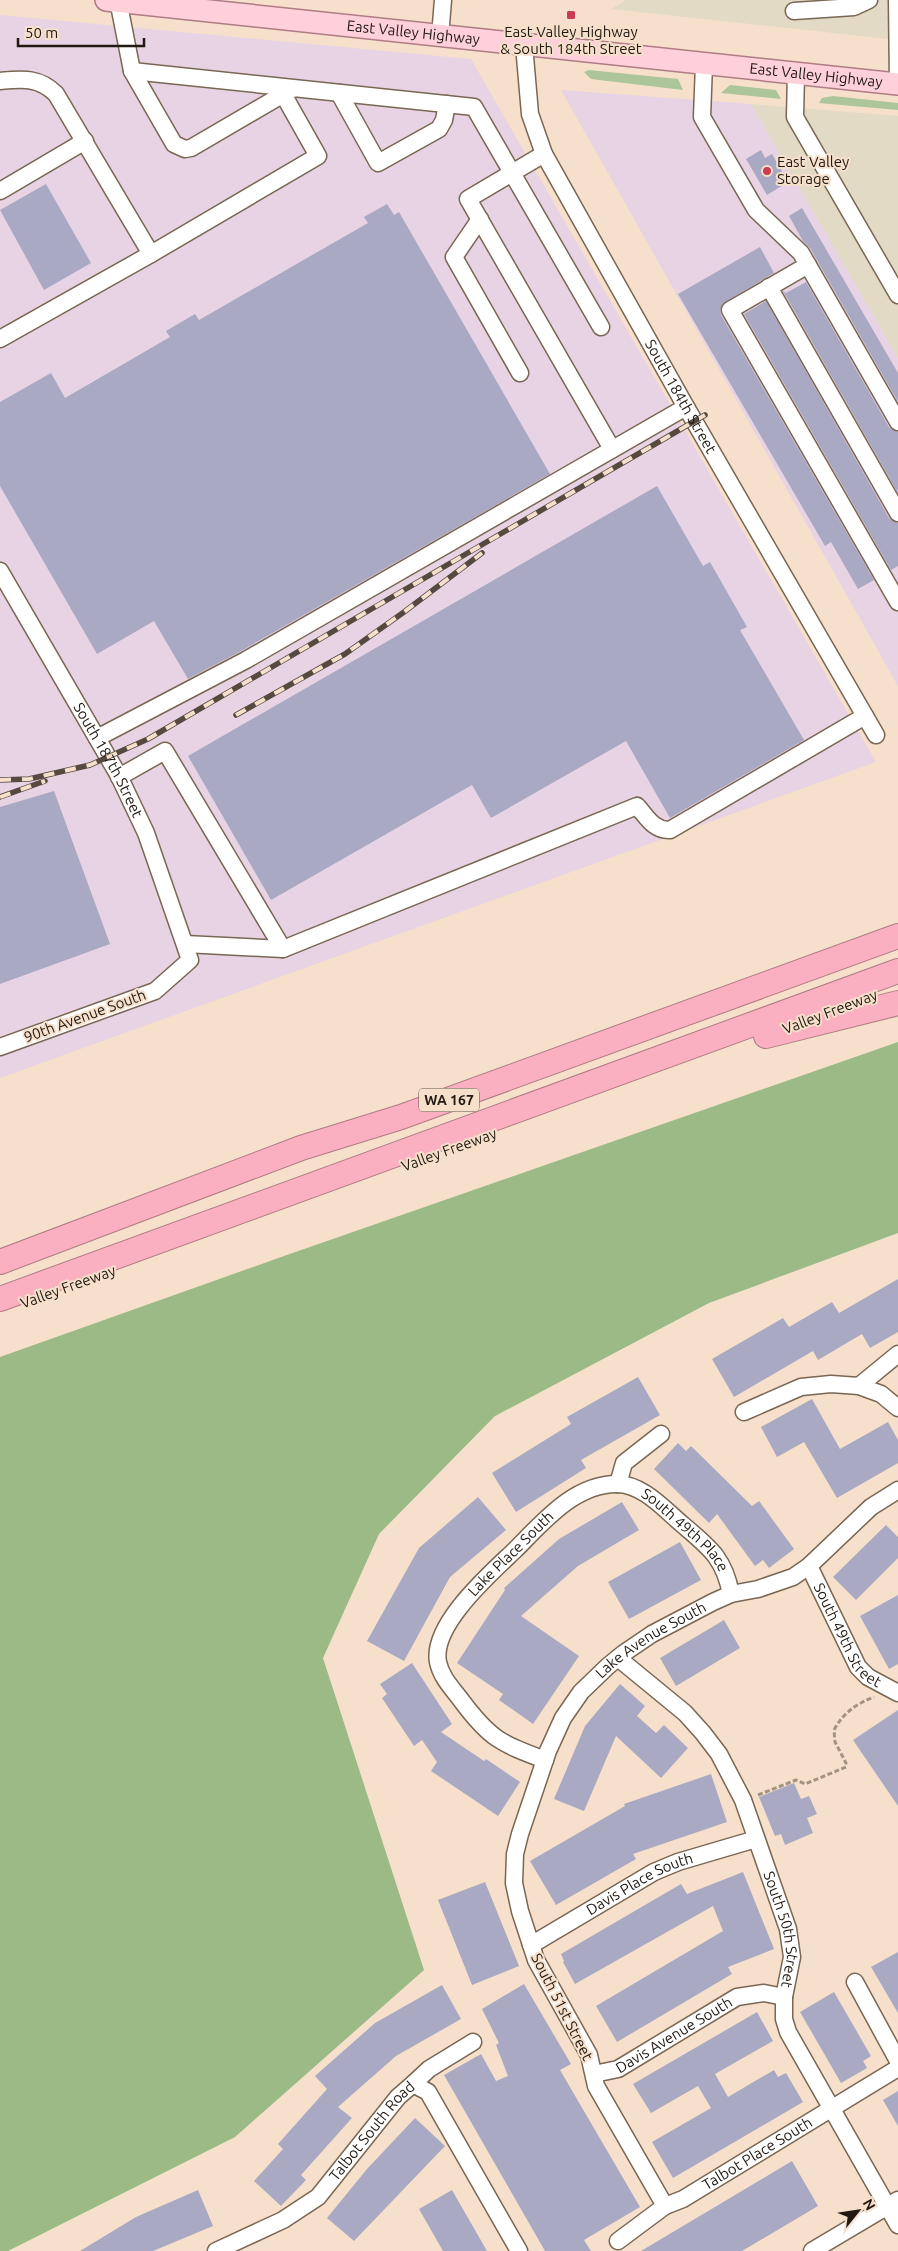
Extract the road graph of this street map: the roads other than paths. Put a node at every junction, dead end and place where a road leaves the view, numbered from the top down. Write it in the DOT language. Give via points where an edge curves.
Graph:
graph roads {
  1 [pos="114,0"];
  2 [pos="444,0"];
  3 [pos="869,0"];
  4 [pos="897,0"];
  5 [pos="794,11"];
  6 [pos="440,36"];
  7 [pos="524,45"];
  8 [pos="704,64"];
  9 [pos="132,71"];
  10 [pos="796,74"];
  11 [pos="0,81"];
  12 [pos="898,84"];
  13 [pos="288,91"];
  14 [pos="339,93"];
  15 [pos="447,104"];
  16 [pos="85,141"];
  17 [pos="544,154"];
  18 [pos="512,173"];
  19 [pos="0,191"];
  20 [pos="480,219"];
  21 [pos="151,254"];
  22 [pos="808,265"];
  23 [pos="770,287"];
  24 [pos="898,295"];
  25 [pos="601,327"];
  26 [pos="0,339"];
  27 [pos="520,373"];
  28 [pos="686,407"];
  29 [pos="898,422"];
  30 [pos="612,449"];
  31 [pos="898,512"];
  32 [pos="0,571"];
  33 [pos="5,589"];
  34 [pos="898,602"];
  35 [pos="865,716"];
  36 [pos="876,736"];
  37 [pos="97,738"];
  38 [pos="120,777"];
  39 [pos="898,936"];
  40 [pos="185,944"];
  41 [pos="283,948"];
  42 [pos="190,960"];
  43 [pos="898,971"];
  44 [pos="898,986"];
  45 [pos="898,1003"];
  46 [pos="766,1036"];
  47 [pos="0,1047"];
  48 [pos="0,1262"];
  49 [pos="0,1299"];
  50 [pos="0,1313"];
  51 [pos="898,1354"];
  52 [pos="859,1386"];
  53 [pos="898,1408"];
  54 [pos="744,1412"];
  55 [pos="661,1434"];
  56 [pos="618,1484"];
  57 [pos="898,1490"];
  58 [pos="809,1566"];
  59 [pos="731,1594"];
  60 [pos="618,1658"];
  61 [pos="898,1693"];
  62 [pos="545,1760"];
  63 [pos="756,1839"];
  64 [pos="514,1883"];
  65 [pos="531,1945"];
  66 [pos="855,1982"];
  67 [pos="784,1997"];
  68 [pos="473,2042"];
  69 [pos="898,2061"];
  70 [pos="898,2068"];
  71 [pos="594,2074"];
  72 [pos="413,2084"];
  73 [pos="831,2111"];
  74 [pos="893,2204"];
  75 [pos="664,2206"];
  76 [pos="898,2225"];
  77 [pos="618,2241"];
  78 [pos="216,2251"];
  79 [pos="519,2251"];
  80 [pos="812,2251"];
  1 -- 6 [label="main road, East Valley Highway"];
  1 -- 9 [label="street"];
  2 -- 6 [label="street"];
  3 -- 5 [label="street" via="854,6"];
  4 -- 12 [label="street"];
  6 -- 7 [label="main road, East Valley Highway"];
  7 -- 8 [label="main road, East Valley Highway"];
  7 -- 17 [label="street, South 184th Street" via="530,114"];
  8 -- 10 [label="main road, East Valley Highway"];
  8 -- 22 [label="street" via="702,117 756,210 795,246"];
  9 -- 13 [label="street"];
  9 -- 13 [label="street" via="174,144 185,150"];
  10 -- 12 [label="main road, East Valley Highway"];
  10 -- 24 [label="street" via="796,117"];
  11 -- 16 [label="street" via="28,79 48,87 61,101"];
  13 -- 14 [label="street"];
  13 -- 21 [label="street" via="318,156"];
  14 -- 15 [label="street"];
  14 -- 15 [label="street" via="378,163 439,129"];
  15 -- 18 [label="street" via="474,108"];
  16 -- 19 [label="street"];
  16 -- 21 [label="street"];
  17 -- 18 [label="street"];
  17 -- 28 [label="street, South 184th Street"];
  18 -- 20 [label="street" via="468,199"];
  18 -- 25 [label="street"];
  20 -- 27 [label="street" via="454,257"];
  20 -- 30 [label="street"];
  21 -- 26 [label="street"];
  22 -- 23 [label="street"];
  22 -- 29 [label="street"];
  23 -- 31 [label="street"];
  23 -- 34 [label="street" via="730,310"];
  28 -- 30 [label="street"];
  28 -- 35 [label="street, South 184th Street"];
  30 -- 37 [label="street" via="246,660"];
  32 -- 33 [label="street, South 187th Street"];
  33 -- 37 [label="street, South 187th Street"];
  35 -- 36 [label="street, South 184th Street"];
  35 -- 41 [label="street" via="670,830 656,828 637,806"];
  37 -- 38 [label="street, South 187th Street"];
  38 -- 40 [label="street, South 187th Street" via="146,833"];
  38 -- 41 [label="street" via="164,751"];
  39 -- 48 [label="highway, WA 167" via="401,1117 301,1148"];
  40 -- 41 [label="street"];
  40 -- 42 [label="street, South 187th Street"];
  42 -- 47 [label="street, 90th Avenue South" via="155,991"];
  43 -- 49 [label="highway"];
  44 -- 46 [label="highway, Valley Freeway"];
  45 -- 46 [label="highway"];
  46 -- 50 [label="highway, Valley Freeway"];
  51 -- 52 [label="street"];
  52 -- 53 [label="street" via="881,1394"];
  52 -- 54 [label="street" via="801,1386"];
  55 -- 56 [label="street" via="624,1463"];
  56 -- 59 [label="street, South 49th Place" via="641,1491 710,1547 727,1574"];
  56 -- 62 [label="street, Lake Place South" via="590,1490 554,1512 459,1607 440,1644 440,1671 480,1725 511,1747"];
  57 -- 58 [label="street, Lake Avenue South" via="871,1508"];
  58 -- 59 [label="street, Lake Avenue South" via="774,1584"];
  58 -- 61 [label="street, South 49th Street" via="858,1667 868,1677"];
  59 -- 60 [label="street, Lake Avenue South" via="652,1634"];
  60 -- 62 [label="street, Lake Avenue South" via="581,1692 564,1718"];
  60 -- 63 [label="street, South 50th Street" via="685,1713 704,1733 743,1800"];
  62 -- 64 [label="street, Lake Avenue South" via="515,1854"];
  63 -- 65 [label="street, Davis Place South" via="654,1872"];
  63 -- 67 [label="street, South 50th Street" via="788,1929 792,1957"];
  64 -- 65 [label="street, South 51st Street"];
  65 -- 71 [label="street, South 51st Street" via="536,1960 589,2055"];
  66 -- 69 [label="street"];
  67 -- 71 [label="street, Davis Avenue South" via="764,1992 738,1997 618,2069"];
  67 -- 73 [label="street, South 50th Street" via="788,2032"];
  68 -- 72 [label="street" via="429,2069"];
  70 -- 73 [label="street, Talbot Place South"];
  71 -- 75 [label="street, South 51st Street" via="606,2105"];
  72 -- 78 [label="street, Talbot South Road" via="398,2097 318,2198 283,2220"];
  72 -- 79 [label="street, Talbot South Road" via="428,2092"];
  73 -- 74 [label="street, South 50th Street"];
  73 -- 75 [label="street, Talbot Place South" via="683,2199"];
  74 -- 76 [label="street, South 50th Street"];
  74 -- 80 [label="street"];
  75 -- 77 [label="street, Talbot Place South"];
}
